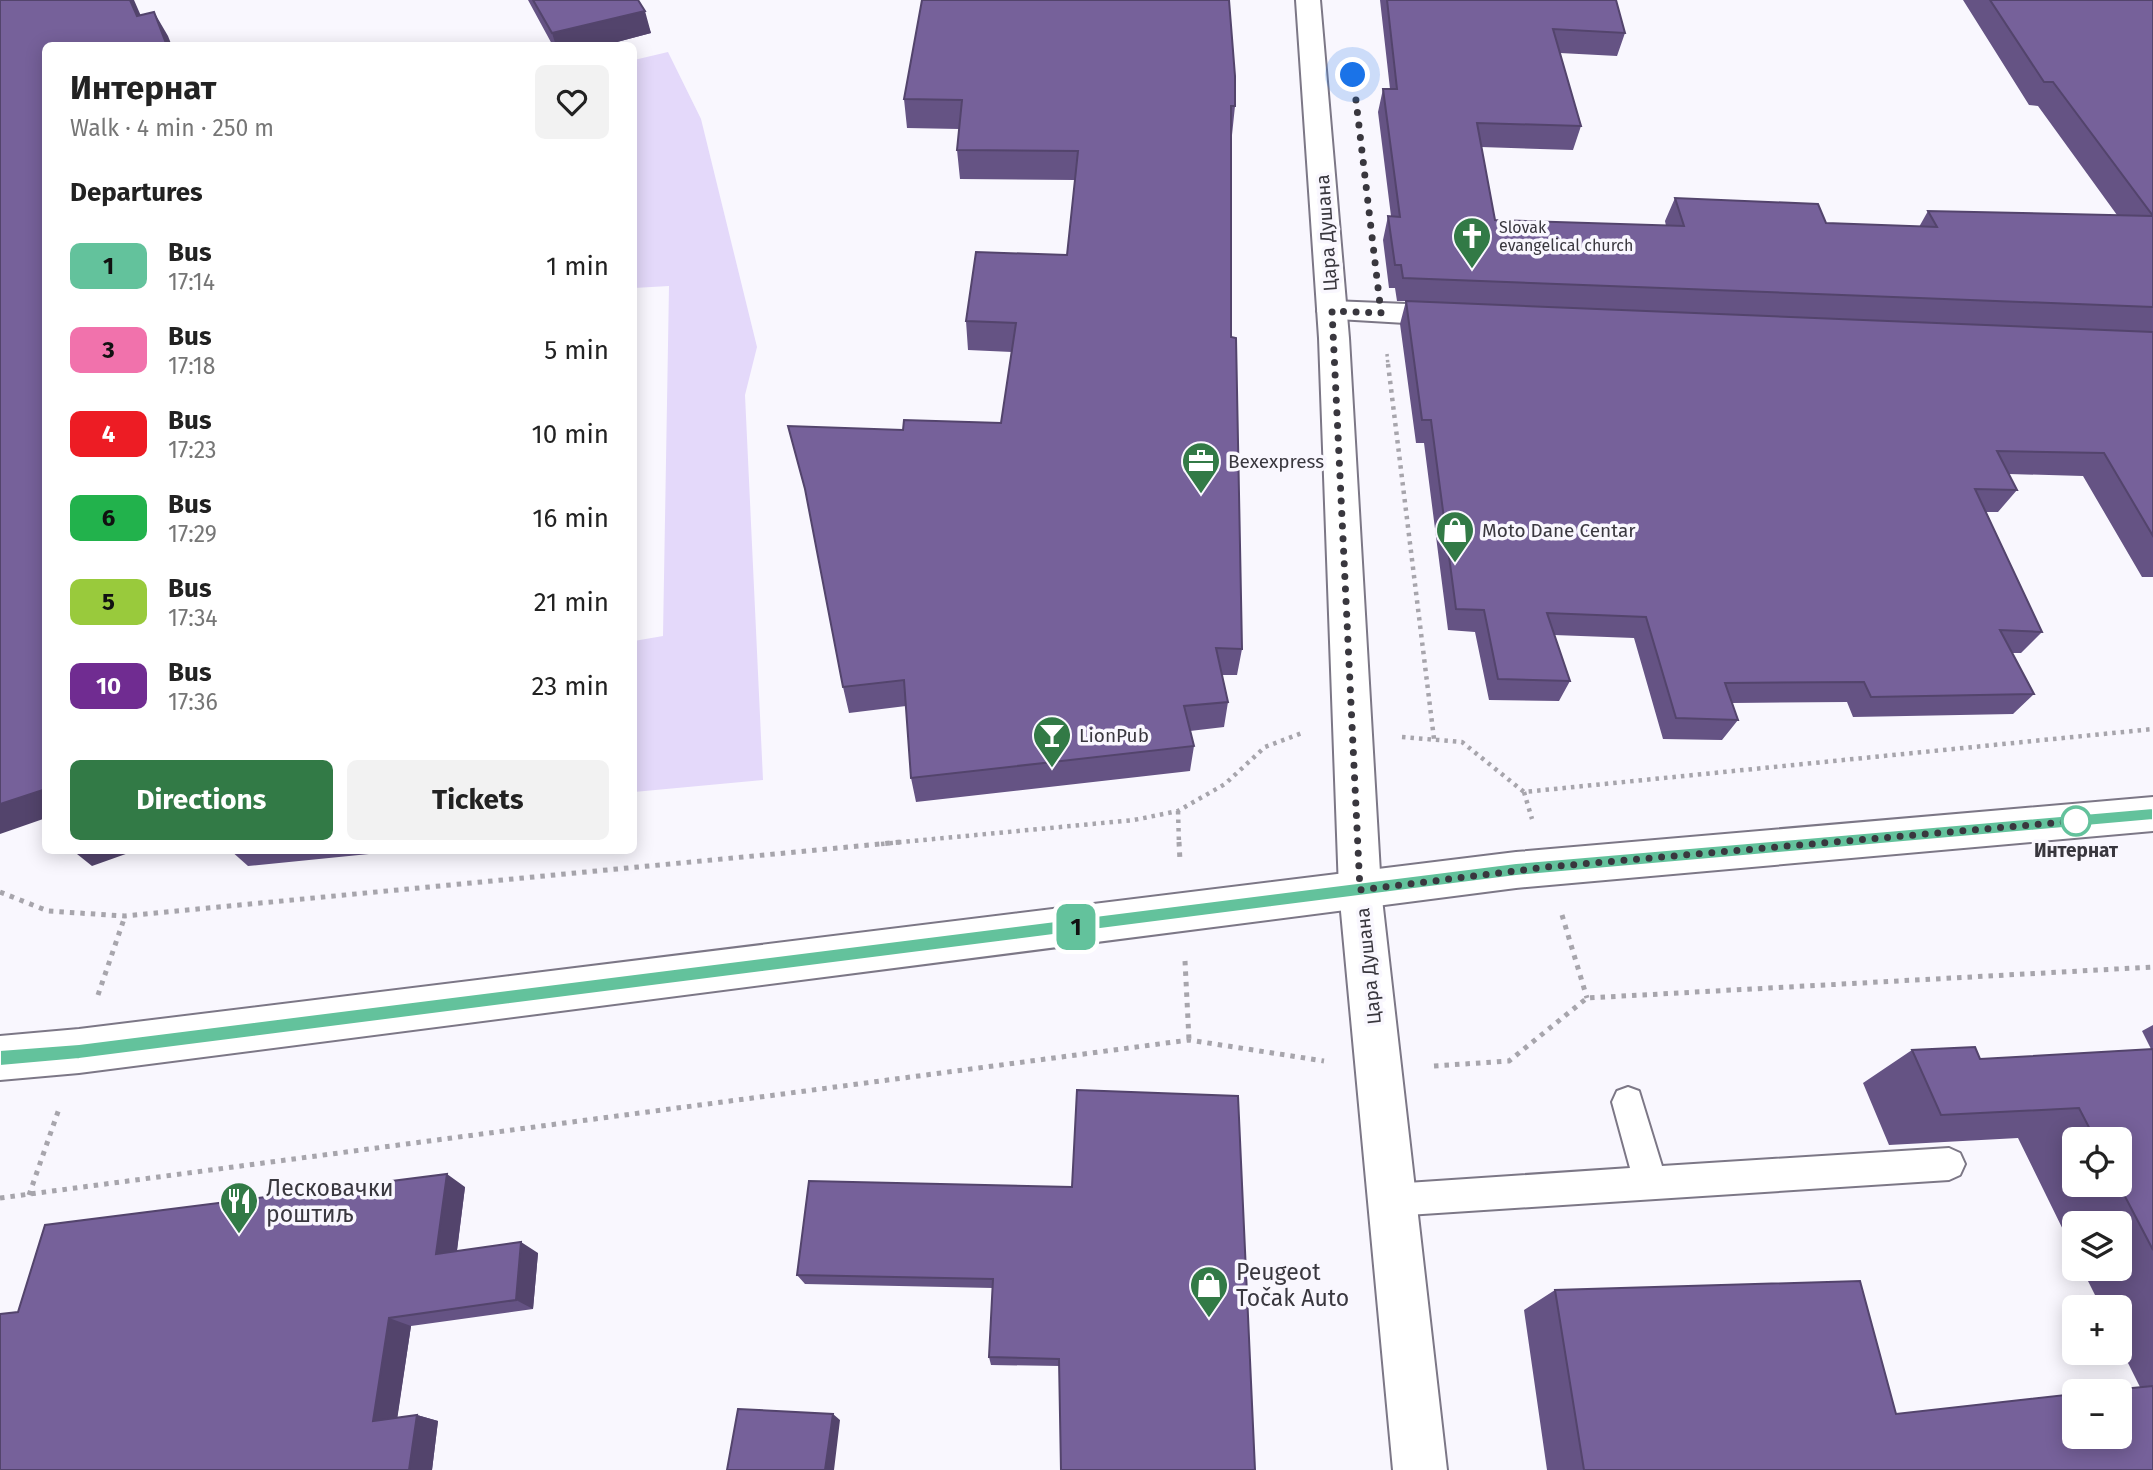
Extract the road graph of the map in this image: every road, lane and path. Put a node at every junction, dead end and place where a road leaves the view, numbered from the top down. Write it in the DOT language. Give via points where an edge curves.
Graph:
graph roads {
  1 [pos="1308,0"];
  2 [pos="1332,311"];
  3 [pos="1381,313"];
  4 [pos="1483,317"];
  5 [pos="2153,729"];
  6 [pos="1353,734"];
  7 [pos="1434,739"];
  8 [pos="2153,814"];
  9 [pos="1360,890"];
  10 [pos="0,892"];
  11 [pos="2153,967"];
  12 [pos="0,1058"];
  13 [pos="1378,1069"];
  14 [pos="1628,1102"];
  15 [pos="1949,1164"];
  16 [pos="1650,1183"];
  17 [pos="0,1198"];
  18 [pos="1392,1200"];
  19 [pos="1420,1470"];
  1 -- 2 [label="street, Цара Душана"];
  2 -- 3 [label="street"];
  2 -- 6 [label="street, Цара Душана"];
  3 -- 4 [label="street"];
  3 -- 7 [label="path"];
  5 -- 7 [label="path" via="1524,792 1462,742"];
  6 -- 7 [label="path"];
  6 -- 9 [label="street, Цара Душана"];
  6 -- 10 [label="path" via="1305,732 1284,739 1265,747 1225,784 1178,811 1134,820 125,916 48,911"];
  8 -- 9 [label="street" via="1547,867"];
  9 -- 12 [label="street"];
  9 -- 13 [label="street, Цара Душана"];
  11 -- 13 [label="path" via="1587,998 1509,1061"];
  13 -- 17 [label="path" via="1189,1040"];
  13 -- 18 [label="street, Цара Душана"];
  14 -- 16 [label="lane"];
  15 -- 16 [label="lane"];
  16 -- 18 [label="lane"];
  18 -- 19 [label="street, Цара Душана"];
}
